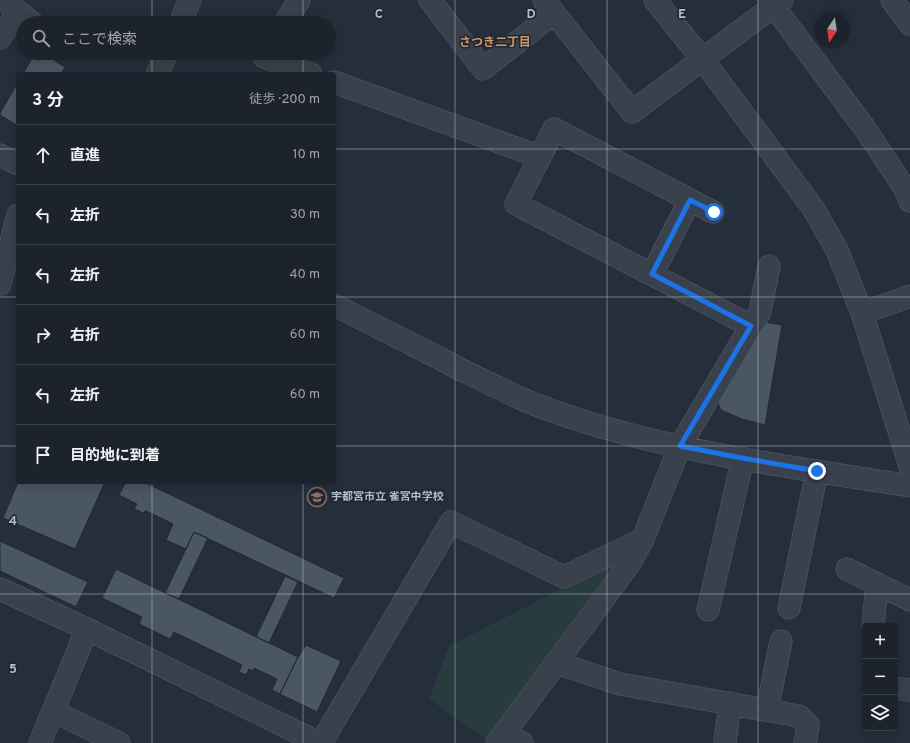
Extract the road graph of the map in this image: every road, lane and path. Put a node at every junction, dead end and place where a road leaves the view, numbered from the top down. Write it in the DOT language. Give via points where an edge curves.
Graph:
graph roads {
  1 [pos="190,0"];
  2 [pos="299,0"];
  3 [pos="430,0"];
  4 [pos="655,0"];
  5 [pos="892,0"];
  6 [pos="775,2"];
  7 [pos="549,6"];
  8 [pos="18,12"];
  9 [pos="183,16"];
  10 [pos="289,16"];
  11 [pos="910,24"];
  12 [pos="0,38"];
  13 [pos="163,60"];
  14 [pos="703,60"];
  15 [pos="262,61"];
  16 [pos="158,72"];
  17 [pos="303,72"];
  18 [pos="336,83"];
  19 [pos="0,155"];
  20 [pos="540,156"];
  21 [pos="16,163"];
  22 [pos="690,200"];
  23 [pos="910,201"];
  24 [pos="714,212"];
  25 [pos="16,223"];
  26 [pos="769,266"];
  27 [pos="652,274"];
  28 [pos="0,284"];
  29 [pos="910,296"];
  30 [pos="336,306"];
  31 [pos="862,313"];
  32 [pos="751,326"];
  33 [pos="680,446"];
  34 [pos="742,458"];
  35 [pos="910,466"];
  36 [pos="817,471"];
  37 [pos="910,486"];
  38 [pos="643,539"];
  39 [pos="847,569"];
  40 [pos="877,584"];
  41 [pos="0,589"];
  42 [pos="910,600"];
  43 [pos="789,608"];
  44 [pos="708,610"];
  45 [pos="873,623"];
  46 [pos="87,629"];
  47 [pos="781,641"];
  48 [pos="556,663"];
  49 [pos="898,688"];
  50 [pos="910,690"];
  51 [pos="730,703"];
  52 [pos="767,710"];
  53 [pos="54,711"];
  54 [pos="508,741"];
  55 [pos="40,743"];
  56 [pos="119,743"];
  57 [pos="320,743"];
  58 [pos="725,743"];
  59 [pos="805,743"];
  1 -- 9 [label="street"];
  2 -- 10 [label="street"];
  3 -- 7 [label="street" via="483,69"];
  4 -- 14 [label="street"];
  5 -- 11 [label="street"];
  6 -- 14 [label="street"];
  6 -- 23 [label="street" via="864,127 905,189"];
  7 -- 14 [label="street" via="632,112"];
  8 -- 12 [label="street"];
  13 -- 16 [label="street"];
  14 -- 31 [label="street" via="813,208 837,250"];
  15 -- 17 [label="street"];
  18 -- 20 [label="street"];
  19 -- 21 [label="street"];
  20 -- 22 [label="street" via="554,129"];
  20 -- 27 [label="street" via="516,204"];
  22 -- 24 [label="street"];
  22 -- 27 [label="street"];
  25 -- 28 [label="street"];
  26 -- 32 [label="street" via="760,312"];
  27 -- 32 [label="street"];
  29 -- 31 [label="street"];
  30 -- 33 [label="street" via="497,388 534,404 618,431"];
  31 -- 35 [label="street"];
  32 -- 33 [label="street"];
  33 -- 34 [label="street"];
  33 -- 38 [label="street"];
  34 -- 36 [label="street"];
  34 -- 44 [label="street"];
  36 -- 37 [label="street"];
  36 -- 43 [label="street"];
  38 -- 48 [label="street" via="630,563"];
  38 -- 57 [label="street" via="564,577 451,522"];
  39 -- 40 [label="street"];
  40 -- 42 [label="street"];
  40 -- 45 [label="street"];
  41 -- 46 [label="street"];
  46 -- 53 [label="street"];
  46 -- 57 [label="street"];
  47 -- 52 [label="street"];
  48 -- 51 [label="street" via="620,684"];
  48 -- 54 [label="street"];
  49 -- 50 [label="street"];
  51 -- 52 [label="street"];
  51 -- 58 [label="street"];
  52 -- 59 [label="street" via="800,716 808,725"];
  53 -- 55 [label="street"];
  53 -- 56 [label="street"];
}
